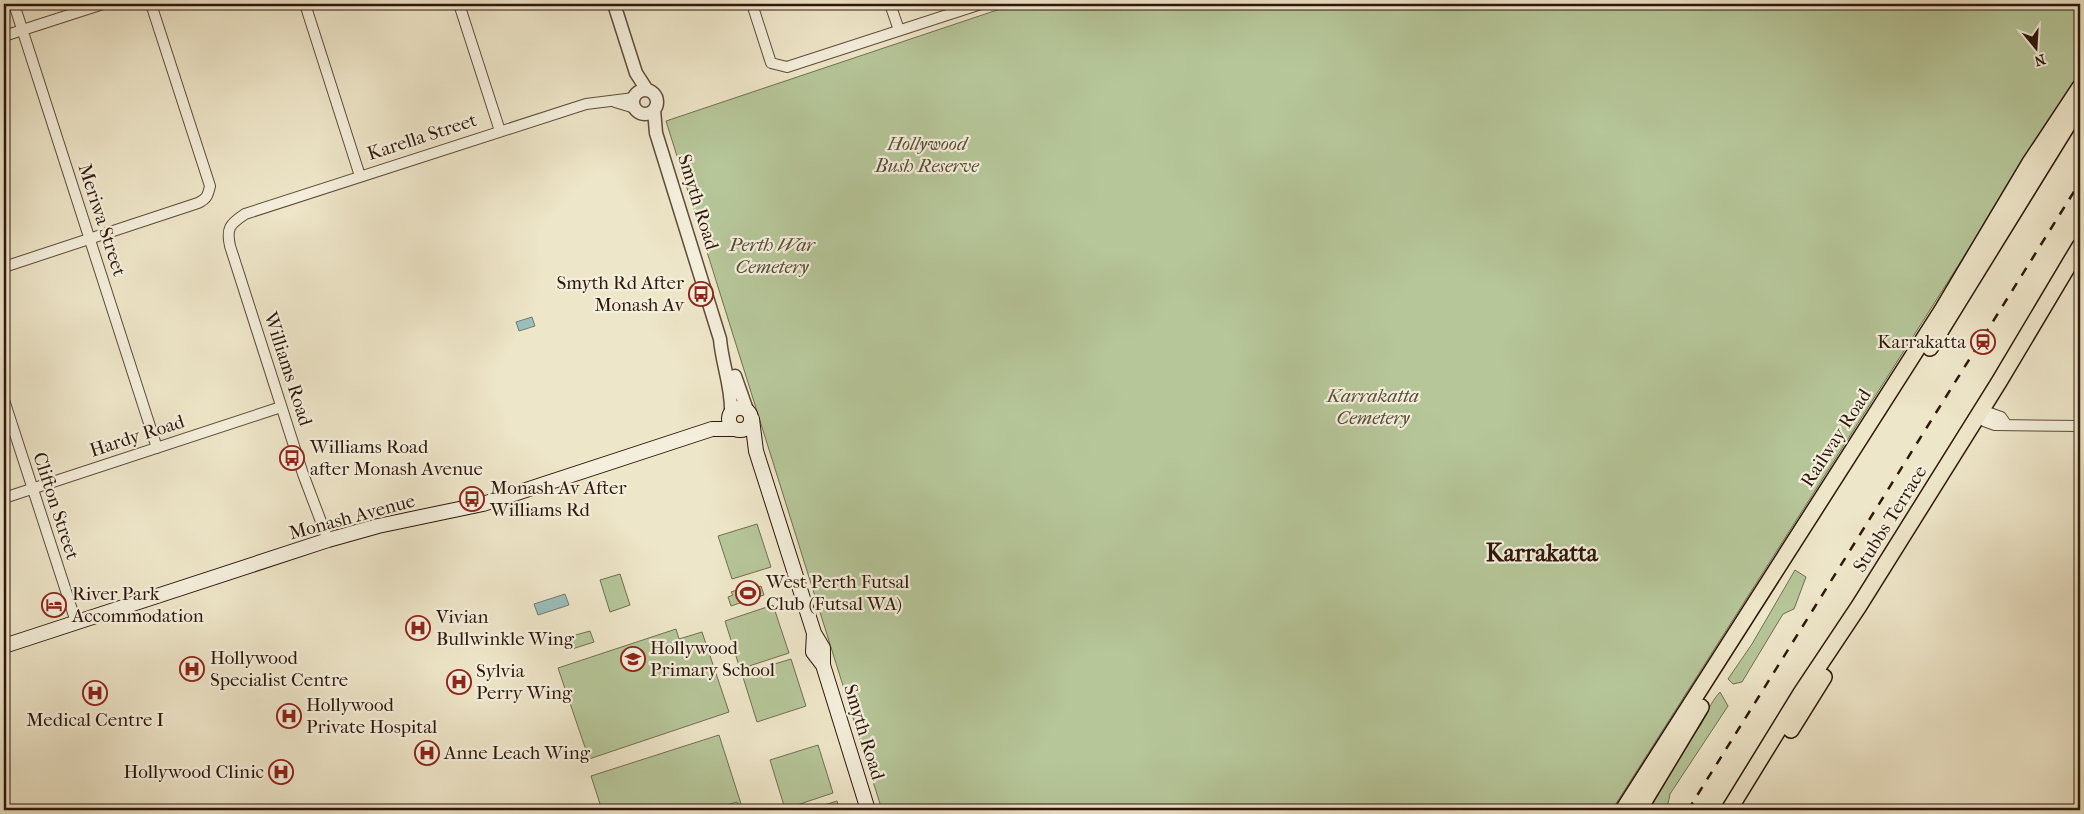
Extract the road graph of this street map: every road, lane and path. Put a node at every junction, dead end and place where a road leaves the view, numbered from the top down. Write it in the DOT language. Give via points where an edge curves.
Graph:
graph roads {
  1 [pos="14,4"];
  2 [pos="103,4"];
  3 [pos="151,4"];
  4 [pos="305,4"];
  5 [pos="459,4"];
  6 [pos="614,4"];
  7 [pos="752,4"];
  8 [pos="890,4"];
  9 [pos="981,4"];
  10 [pos="22,30"];
  11 [pos="899,30"];
  12 [pos="4,36"];
  13 [pos="2080,87"];
  14 [pos="642,102"];
  15 [pos="2080,105"];
  16 [pos="500,131"];
  17 [pos="360,176"];
  18 [pos="245,214"];
  19 [pos="89,240"];
  20 [pos="2080,246"];
  21 [pos="2080,264"];
  22 [pos="4,268"];
  23 [pos="720,339"];
  24 [pos="4,400"];
  25 [pos="282,407"];
  26 [pos="731,413"];
  27 [pos="750,415"];
  28 [pos="1983,415"];
  29 [pos="2080,426"];
  30 [pos="712,430"];
  31 [pos="737,430"];
  32 [pos="158,448"];
  33 [pos="756,451"];
  34 [pos="32,488"];
  35 [pos="4,498"];
  36 [pos="328,540"];
  37 [pos="76,622"];
  38 [pos="4,646"];
  39 [pos="868,810"];
  40 [pos="1623,810"];
  41 [pos="1639,810"];
  42 [pos="1729,810"];
  43 [pos="1740,810"];
  1 -- 10 [label="street, Meriwa Street"];
  2 -- 10 [label="street"];
  3 -- 19 [label="street" via="210,186 208,196 198,203"];
  4 -- 17 [label="street"];
  5 -- 16 [label="street"];
  6 -- 14 [label="street"];
  7 -- 11 [label="street" via="771,63 786,67"];
  8 -- 11 [label="street"];
  9 -- 11 [label="street"];
  10 -- 12 [label="street"];
  10 -- 19 [label="street, Meriwa Street"];
  13 -- 40 [label="main road, Railway Road"];
  14 -- 16 [label="street, Karella Street" via="586,104"];
  14 -- 23 [label="street, Smyth Road" via="656,133"];
  15 -- 41 [label="main road, Railway Road" via="1951,315 1730,659"];
  16 -- 17 [label="street, Karella Street"];
  17 -- 18 [label="street, Karella Street"];
  18 -- 25 [label="street, Williams Road" via="234,221 227,233"];
  19 -- 22 [label="street"];
  19 -- 32 [label="street, Meriwa Street"];
  20 -- 28 [label="main road, Stubbs Terrace"];
  21 -- 28 [label="main road, Stubbs Terrace"];
  23 -- 26 [label="street, Smyth Road" via="721,357 731,390"];
  23 -- 27 [label="street, Smyth Road"];
  24 -- 34 [label="street, Clifton Street"];
  25 -- 32 [label="street, Hardy Road"];
  25 -- 36 [label="street, Williams Road"];
  26 -- 27 [label="main road" via="739,408"];
  26 -- 30 [label="main road, Monash Avenue"];
  26 -- 31 [label="main road" via="730,424"];
  27 -- 31 [label="main road" via="748,428"];
  27 -- 33 [label="main road, Smyth Road"];
  28 -- 29 [label="street" via="2000,417 2006,424"];
  28 -- 42 [label="main road, Stubbs Terrace" via="1801,693"];
  28 -- 43 [label="main road, Stubbs Terrace"];
  30 -- 31 [label="main road, Monash Avenue"];
  30 -- 36 [label="main road, Monash Avenue" via="483,504"];
  31 -- 33 [label="main road, Smyth Road"];
  32 -- 34 [label="street, Hardy Road"];
  33 -- 39 [label="main road, Smyth Road" via="814,633 823,648 824,665"];
  34 -- 35 [label="street, Hardy Road"];
  34 -- 37 [label="street, Clifton Street"];
  36 -- 37 [label="main road, Monash Avenue"];
  37 -- 38 [label="main road, Monash Avenue"];
}
